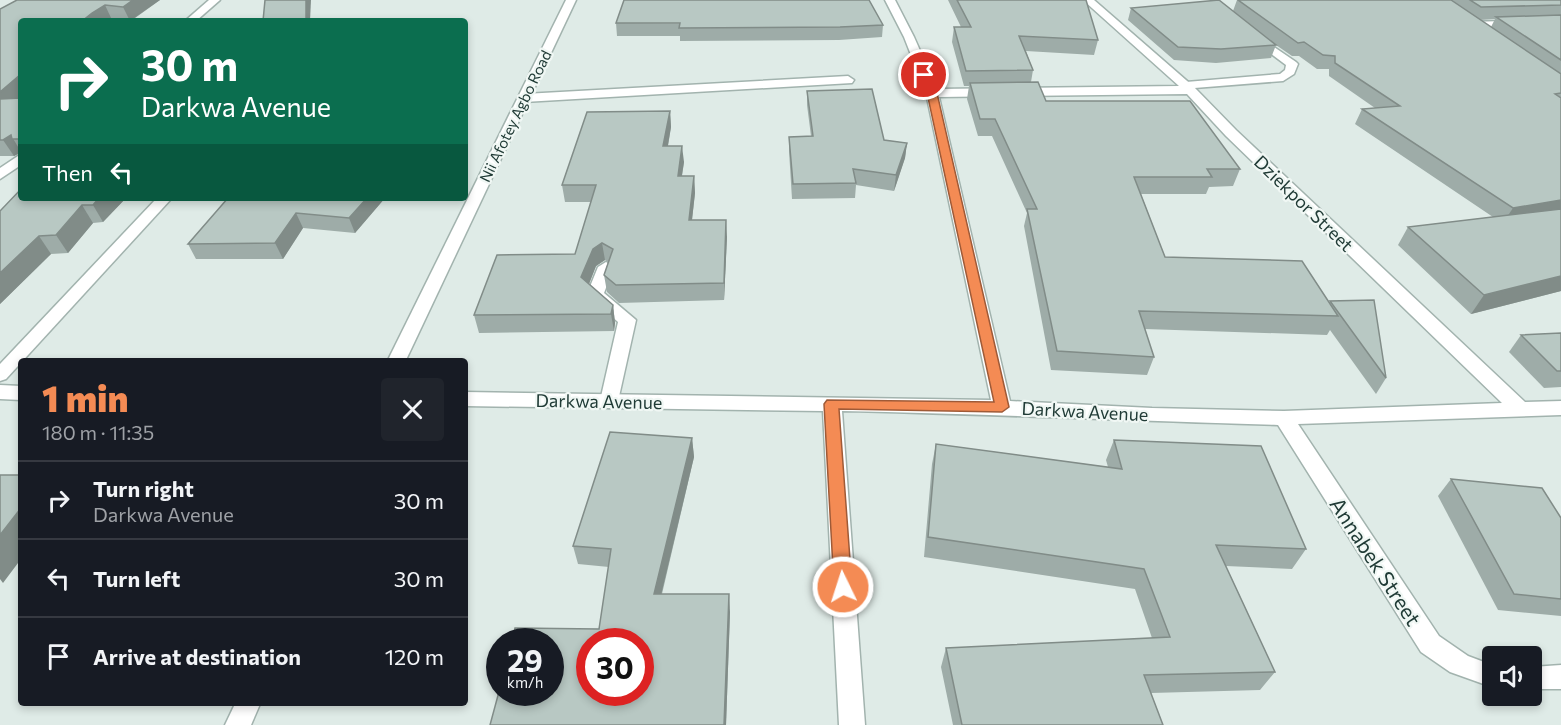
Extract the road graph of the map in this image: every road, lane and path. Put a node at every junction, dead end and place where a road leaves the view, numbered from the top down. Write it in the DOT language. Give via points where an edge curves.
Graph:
graph roads {
  1 [pos="215,0"];
  2 [pos="571,0"];
  3 [pos="890,0"];
  4 [pos="1088,0"];
  5 [pos="194,18"];
  6 [pos="1561,22"];
  7 [pos="1245,28"];
  8 [pos="1489,37"];
  9 [pos="848,80"];
  10 [pos="1188,88"];
  11 [pos="932,93"];
  12 [pos="524,98"];
  13 [pos="18,160"];
  14 [pos="0,175"];
  15 [pos="162,201"];
  16 [pos="606,267"];
  17 [pos="398,358"];
  18 [pos="0,375"];
  19 [pos="0,392"];
  20 [pos="18,393"];
  21 [pos="468,399"];
  22 [pos="609,401"];
  23 [pos="832,404"];
  24 [pos="1002,407"];
  25 [pos="1519,408"];
  26 [pos="1561,408"];
  27 [pos="1284,418"];
  28 [pos="1482,674"];
  29 [pos="1561,677"];
  30 [pos="1542,678"];
  31 [pos="247,706"];
  32 [pos="238,725"];
  33 [pos="852,725"];
  1 -- 5 [label="street"];
  2 -- 12 [label="street, Nii Afotey Agbo Road"];
  3 -- 11 [label="street"];
  4 -- 10 [label="street, Dziekpor Street"];
  6 -- 8 [label="street" via="1466,22"];
  7 -- 10 [label="street" via="1292,64 1290,72 1283,77"];
  9 -- 12 [label="street"];
  10 -- 11 [label="street"];
  10 -- 25 [label="street, Dziekpor Street"];
  11 -- 24 [label="street"];
  12 -- 17 [label="street, Nii Afotey Agbo Road"];
  13 -- 14 [label="street"];
  15 -- 18 [label="street"];
  16 -- 22 [label="street" via="595,294 627,320"];
  19 -- 20 [label="street"];
  21 -- 22 [label="street, Darkwa Avenue"];
  22 -- 23 [label="street, Darkwa Avenue"];
  23 -- 24 [label="street, Darkwa Avenue"];
  23 -- 33 [label="street"];
  24 -- 27 [label="street, Darkwa Avenue"];
  25 -- 26 [label="street, Darkwa Avenue"];
  25 -- 27 [label="street, Darkwa Avenue"];
  27 -- 28 [label="street, Annabek Street" via="1430,644 1450,661"];
  29 -- 30 [label="street"];
  31 -- 32 [label="street"];
}
